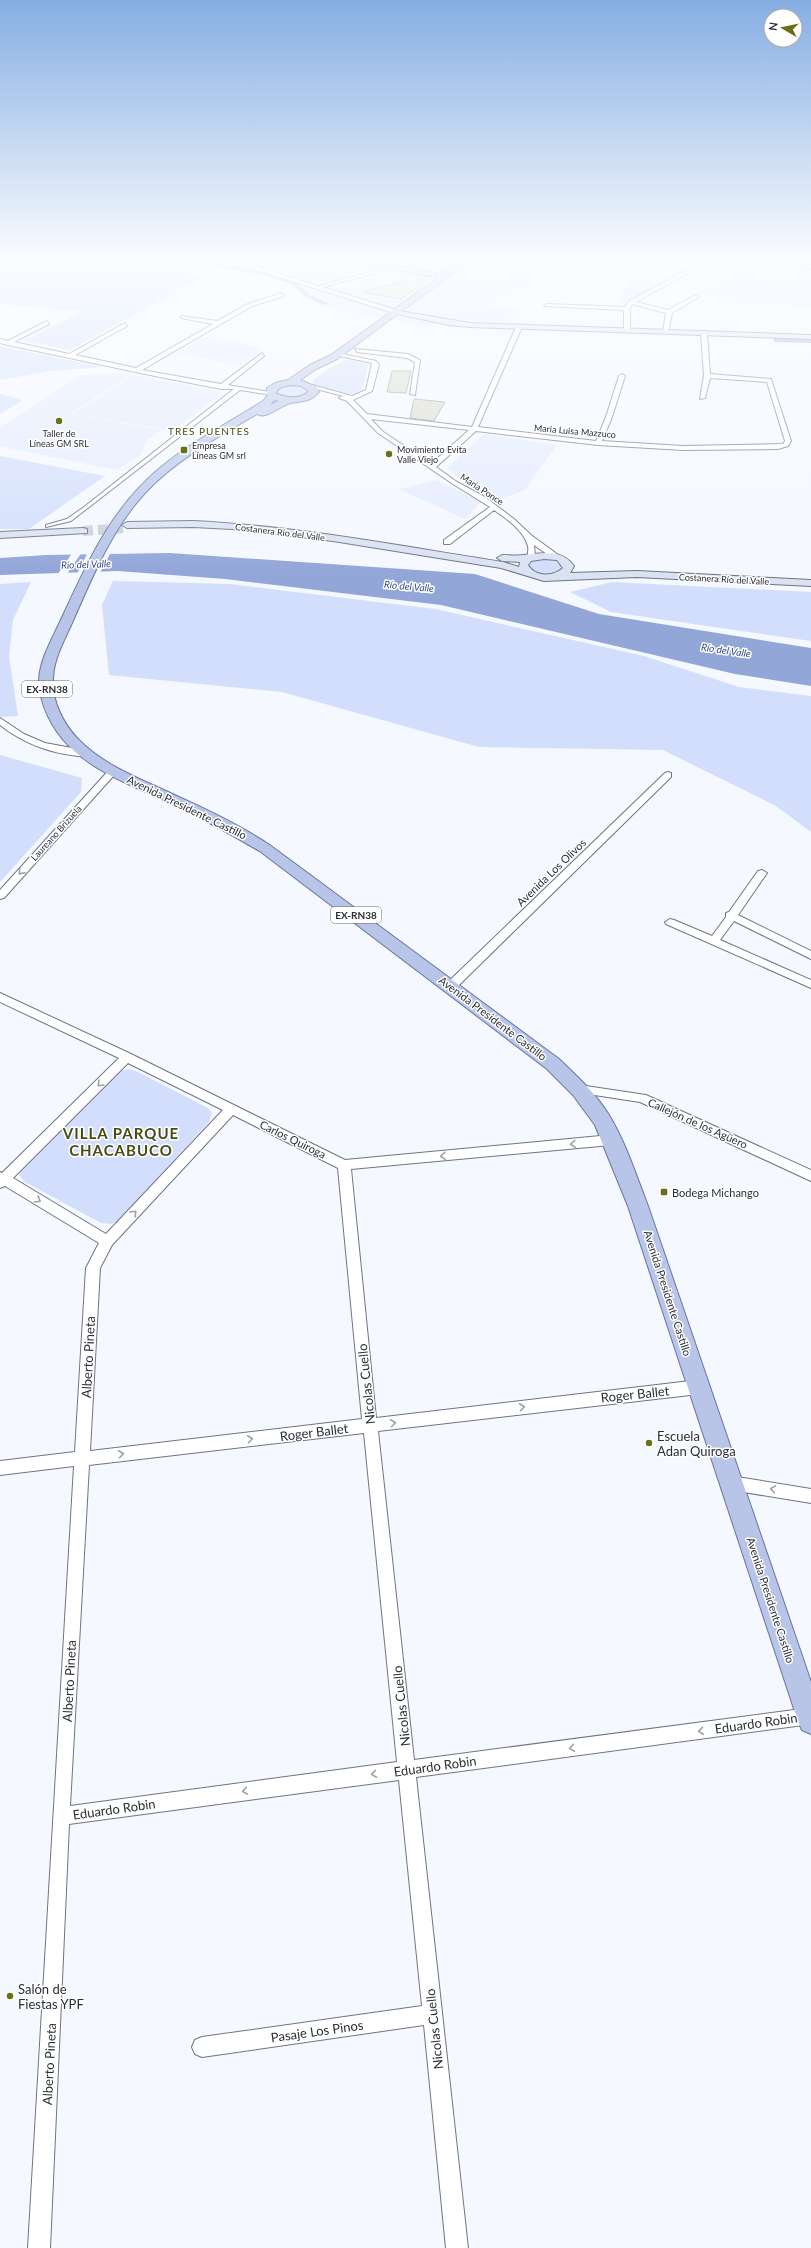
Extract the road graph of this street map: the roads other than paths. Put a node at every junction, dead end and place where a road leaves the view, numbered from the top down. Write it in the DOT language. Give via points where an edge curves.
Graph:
graph roads {
  1 [pos="108,364"];
  2 [pos="147,364"];
  3 [pos="250,364"];
  4 [pos="319,364"];
  5 [pos="331,364"];
  6 [pos="375,364"];
  7 [pos="417,364"];
  8 [pos="503,364"];
  9 [pos="706,364"];
  10 [pos="137,370"];
  11 [pos="622,376"];
  12 [pos="707,376"];
  13 [pos="291,382"];
  14 [pos="220,387"];
  15 [pos="311,389"];
  16 [pos="237,390"];
  17 [pos="272,392"];
  18 [pos="413,394"];
  19 [pos="702,398"];
  20 [pos="349,399"];
  21 [pos="288,400"];
  22 [pos="364,416"];
  23 [pos="474,429"];
  24 [pos="598,443"];
  25 [pos="432,467"];
  26 [pos="143,491"];
  27 [pos="494,507"];
  28 [pos="48,526"];
  29 [pos="130,526"];
  30 [pos="82,530"];
  31 [pos="0,535"];
  32 [pos="528,536"];
  33 [pos="447,542"];
  34 [pos="424,552"];
  35 [pos="530,558"];
  36 [pos="560,558"];
  37 [pos="528,572"];
  38 [pos="637,574"];
  39 [pos="559,576"];
  40 [pos="811,583"];
  41 [pos="0,721"];
  42 [pos="88,754"];
  43 [pos="113,771"];
  44 [pos="668,775"];
  45 [pos="762,873"];
  46 [pos="0,896"];
  47 [pos="730,916"];
  48 [pos="670,922"];
  49 [pos="714,940"];
  50 [pos="811,955"];
  51 [pos="811,984"];
  52 [pos="451,986"];
  53 [pos="0,997"];
  54 [pos="127,1057"];
  55 [pos="579,1090"];
  56 [pos="231,1110"];
  57 [pos="612,1140"];
  58 [pos="344,1164"];
  59 [pos="811,1176"];
  60 [pos="1,1180"];
  61 [pos="107,1241"];
  62 [pos="699,1387"];
  63 [pos="370,1425"];
  64 [pos="82,1459"];
  65 [pos="0,1468"];
  66 [pos="731,1483"];
  67 [pos="811,1496"];
  68 [pos="810,1719"];
  69 [pos="408,1769"];
  70 [pos="61,1816"];
  71 [pos="432,2014"];
  72 [pos="202,2047"];
  73 [pos="39,2248"];
  74 [pos="457,2248"];
  1 -- 10 [label="street"];
  2 -- 10 [label="street"];
  3 -- 14 [label="street"];
  4 -- 13 [label="main road, EX-RN38"];
  5 -- 15 [label="main road, EX-RN38" via="312,379"];
  6 -- 20 [label="street" via="369,391"];
  7 -- 18 [label="street"];
  8 -- 23 [label="street"];
  9 -- 12 [label="street"];
  10 -- 14 [label="street"];
  11 -- 24 [label="street"];
  12 -- 19 [label="street" via="706,391"];
  12 -- 24 [label="street, Maria Luisa Mazzuco" via="769,380 788,441 786,445 683,448"];
  13 -- 15 [label="main road, EX-RN38"];
  13 -- 17 [label="main road, EX-RN38"];
  14 -- 16 [label="street"];
  15 -- 20 [label="street"];
  15 -- 20 [label="street, María Ponce" via="343,393 349,396"];
  15 -- 21 [label="main road, EX-RN38"];
  16 -- 17 [label="street"];
  16 -- 28 [label="street" via="86,508 69,520"];
  17 -- 21 [label="main road, EX-RN38"];
  17 -- 26 [label="main road, Avenida Presidente Castillo / EX-RN38" via="267,403 156,476"];
  20 -- 22 [label="street, María Ponce"];
  21 -- 26 [label="main road, Avenida Presidente Castillo / EX-RN38" via="253,418"];
  22 -- 23 [label="street, Maria Luisa Mazzuco"];
  22 -- 25 [label="street, María Ponce" via="397,445"];
  23 -- 24 [label="street, Maria Luisa Mazzuco"];
  23 -- 25 [label="street"];
  25 -- 27 [label="street, María Ponce"];
  26 -- 42 [label="main road, Avenida Presidente Castillo / EX-RN38" via="124,511 82,587 56,645 46,680 53,712 74,742"];
  27 -- 32 [label="street, María Ponce"];
  27 -- 33 [label="street"];
  29 -- 34 [label="main road, Costanera Río del Valle" via="232,526"];
  30 -- 31 [label="main road"];
  32 -- 35 [label="street" via="532,548"];
  32 -- 36 [label="street, María Ponce"];
  34 -- 35 [label="main road, Costanera Río del Valle" via="484,558"];
  34 -- 37 [label="main road, Costanera Río del Valle" via="503,565"];
  35 -- 36 [label="main road, Costanera Río del Valle" via="542,555"];
  35 -- 37 [label="main road" via="523,565"];
  36 -- 38 [label="main road, Costanera Río del Valle" via="590,567"];
  36 -- 39 [label="main road" via="568,569"];
  37 -- 39 [label="main road, Costanera Río del Valle" via="542,577"];
  38 -- 39 [label="main road, Costanera Río del Valle"];
  38 -- 40 [label="main road, Costanera Río del Valle"];
  41 -- 42 [label="street" via="15,733 40,746 61,752"];
  42 -- 43 [label="main road, Avenida Presidente Castillo / EX-RN38"];
  43 -- 46 [label="street, Laureano Brizuela, one-way"];
  43 -- 52 [label="main road, Avenida Presidente Castillo / EX-RN38" via="250,839"];
  44 -- 52 [label="street, Avenida Los Olivos"];
  45 -- 47 [label="street"];
  47 -- 49 [label="street"];
  47 -- 50 [label="street"];
  48 -- 49 [label="street"];
  49 -- 51 [label="street"];
  52 -- 55 [label="main road, Avenida Presidente Castillo / EX-RN38" via="553,1064"];
  53 -- 54 [label="street, Carlos Quiroga"];
  54 -- 56 [label="street, Carlos Quiroga"];
  54 -- 60 [label="street, one-way"];
  55 -- 57 [label="main road, Avenida Presidente Castillo / EX-RN38" via="602,1121"];
  55 -- 59 [label="street, Callejón de los Agüero" via="649,1100"];
  56 -- 58 [label="street, Carlos Quiroga"];
  61 -- 56 [label="street, Alberto Pineta, one-way"];
  57 -- 58 [label="street, one-way"];
  57 -- 62 [label="main road, Avenida Presidente Castillo / EX-RN38" via="638,1206"];
  58 -- 63 [label="street, Nicolas Cuello"];
  60 -- 61 [label="street, one-way"];
  61 -- 64 [label="street, Alberto Pineta" via="93,1268"];
  63 -- 62 [label="street, Roger Ballet, one-way"];
  62 -- 66 [label="main road, Avenida Presidente Castillo / EX-RN38"];
  64 -- 63 [label="street, Roger Ballet, one-way"];
  63 -- 69 [label="street, Nicolas Cuello"];
  64 -- 65 [label="street, Roger Ballet"];
  64 -- 70 [label="street, Alberto Pineta"];
  67 -- 66 [label="street, one-way"];
  66 -- 68 [label="main road, Avenida Presidente Castillo / EX-RN38"];
  68 -- 69 [label="street, Eduardo Robin, one-way"];
  69 -- 70 [label="street, Eduardo Robin, one-way"];
  69 -- 71 [label="street, Nicolas Cuello"];
  70 -- 73 [label="street, Alberto Pineta"];
  71 -- 72 [label="street, Pasaje Los Pinos"];
  71 -- 74 [label="street, Nicolas Cuello"];
}
